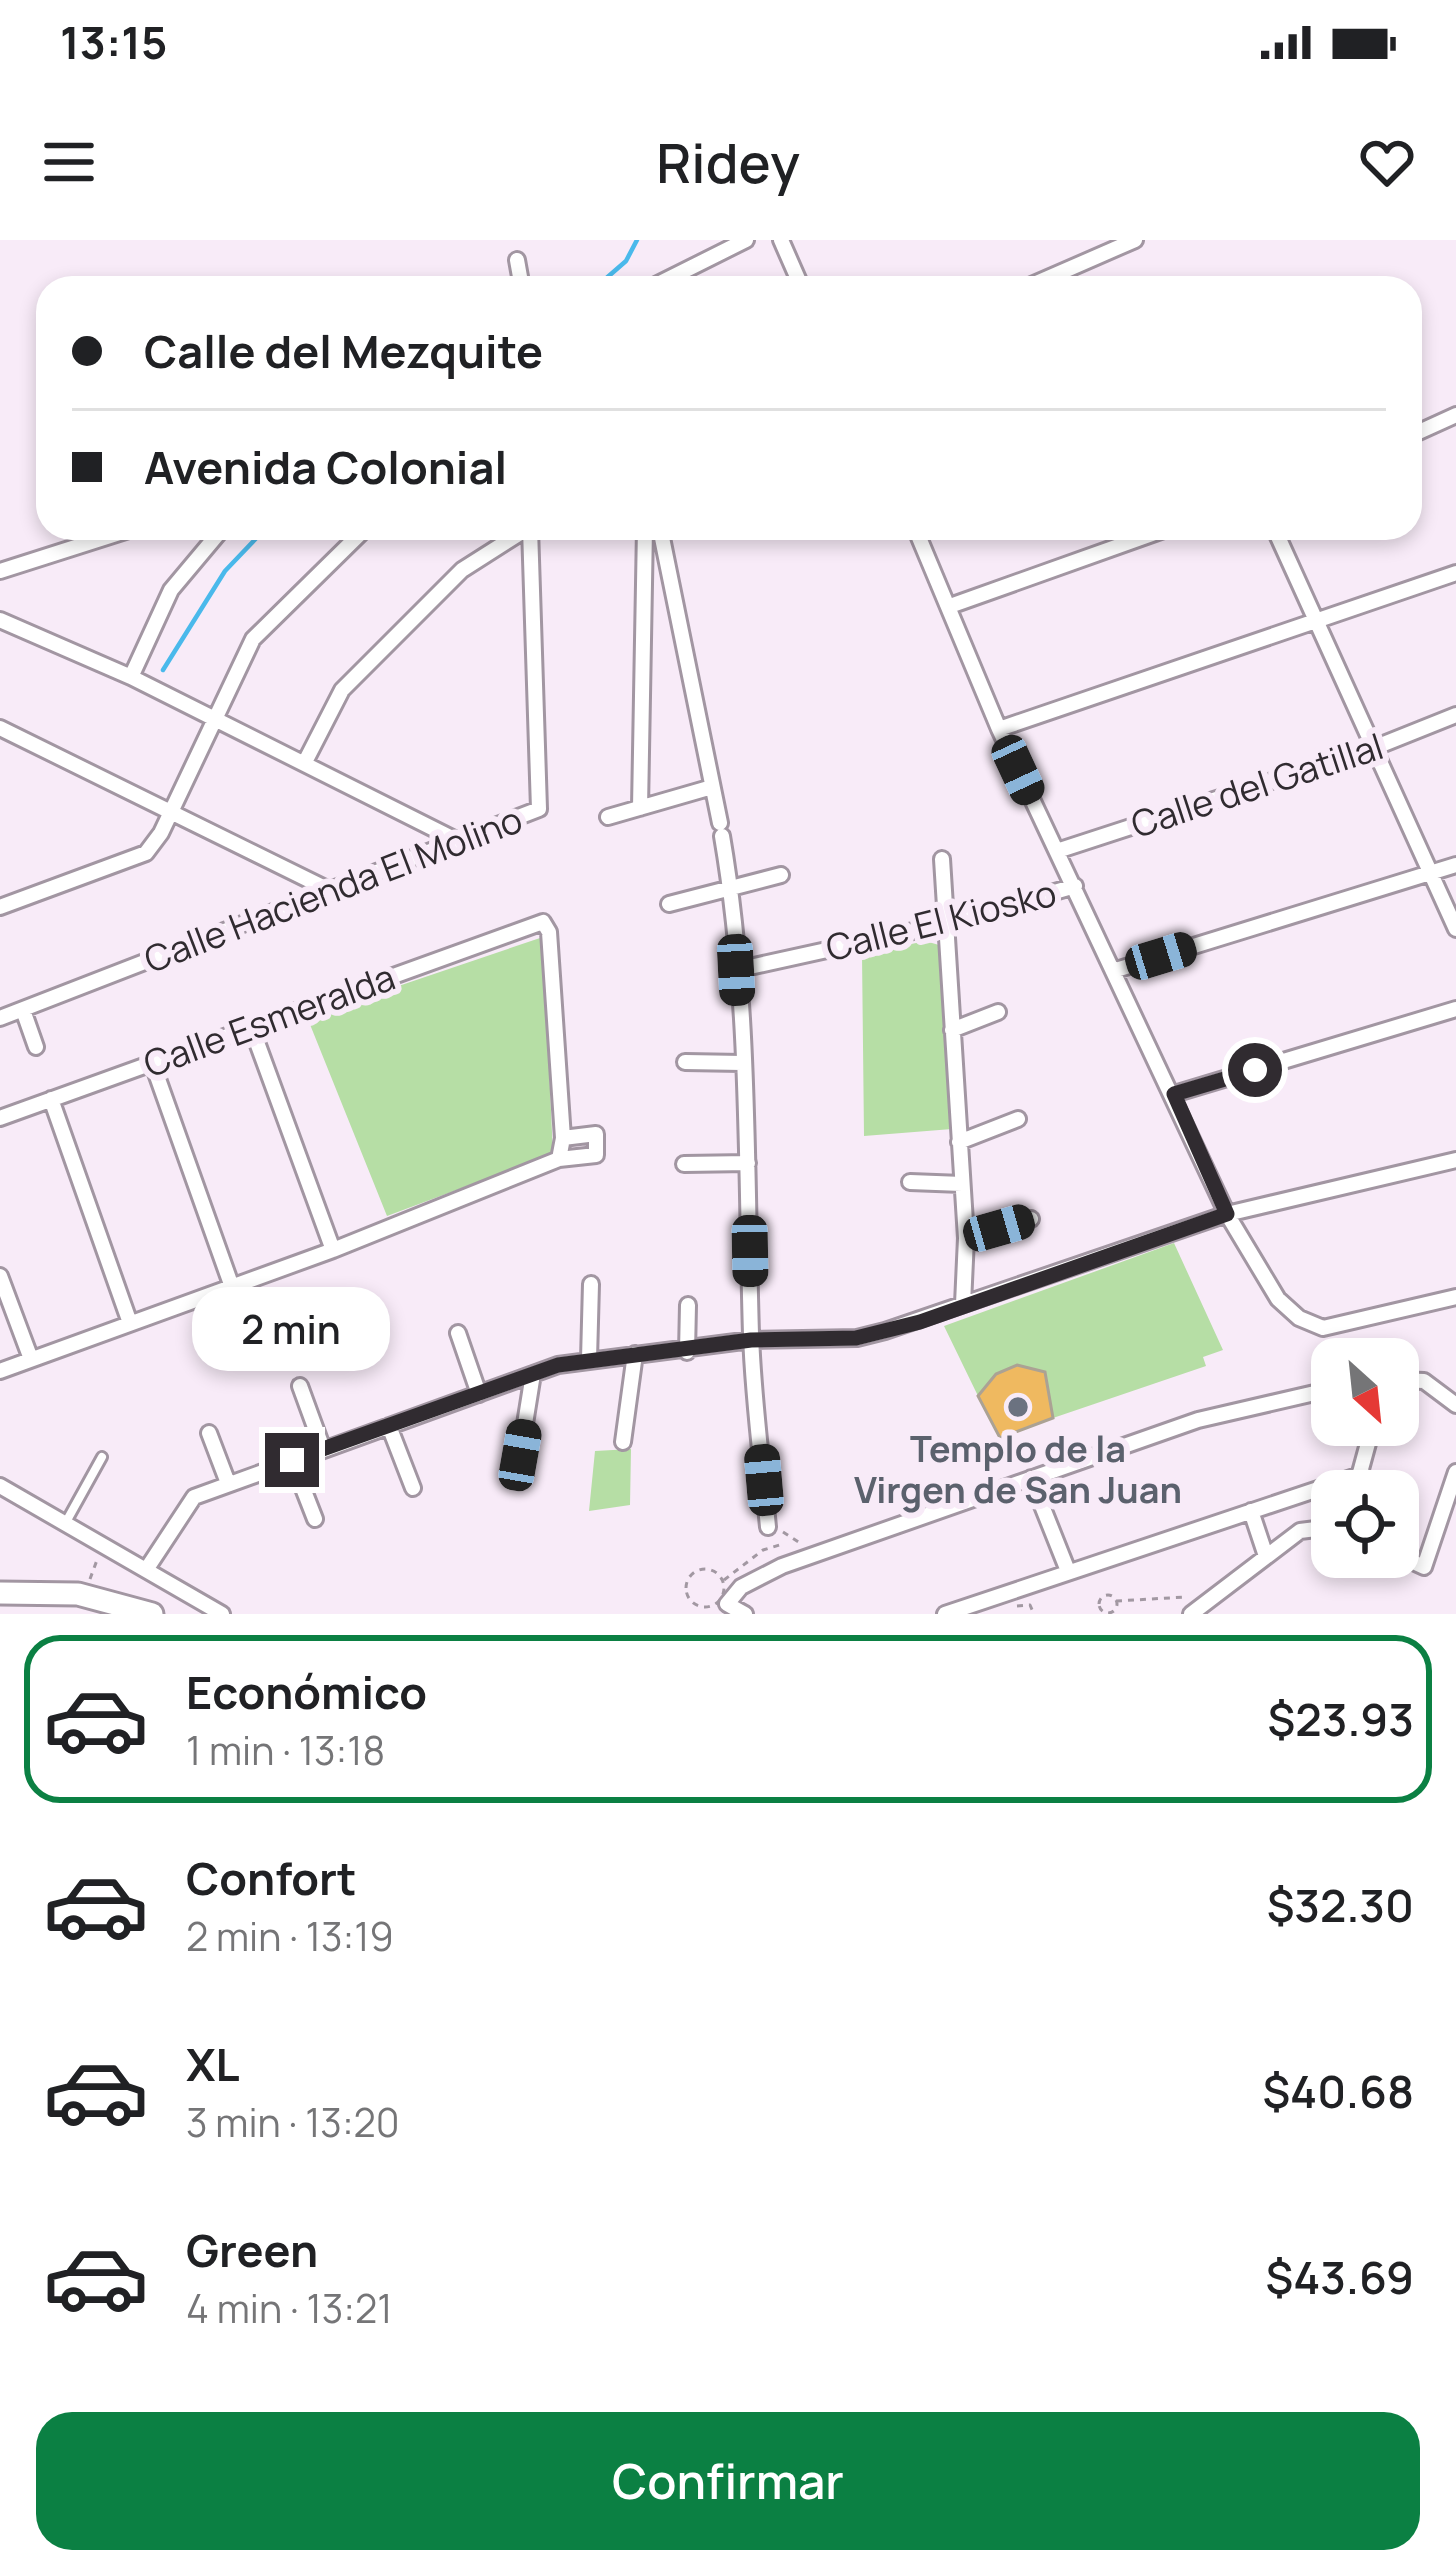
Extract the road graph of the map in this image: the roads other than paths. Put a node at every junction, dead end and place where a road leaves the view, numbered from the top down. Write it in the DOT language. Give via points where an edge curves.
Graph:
graph roads {
  1 [pos="746,240"];
  2 [pos="781,240"];
  3 [pos="1136,240"];
  4 [pos="517,260"];
  5 [pos="519,276"];
  6 [pos="674,276"];
  7 [pos="797,276"];
  8 [pos="1053,276"];
  9 [pos="1456,415"];
  10 [pos="1422,431"];
  11 [pos="97,540"];
  12 [pos="214,540"];
  13 [pos="354,540"];
  14 [pos="510,540"];
  15 [pos="529,540"];
  16 [pos="645,540"];
  17 [pos="662,540"];
  18 [pos="920,540"];
  19 [pos="1135,540"];
  20 [pos="1279,540"];
  21 [pos="0,571"];
  22 [pos="1456,573"];
  23 [pos="950,605"];
  24 [pos="0,620"];
  25 [pos="1315,620"];
  26 [pos="130,677"];
  27 [pos="1456,715"];
  28 [pos="213,718"];
  29 [pos="0,728"];
  30 [pos="999,729"];
  31 [pos="1376,747"];
  32 [pos="305,762"];
  33 [pos="712,787"];
  34 [pos="640,808"];
  35 [pos="170,810"];
  36 [pos="608,817"];
  37 [pos="454,839"];
  38 [pos="1057,851"];
  39 [pos="942,860"];
  40 [pos="1456,865"];
  41 [pos="1430,872"];
  42 [pos="781,875"];
  43 [pos="1076,886"];
  44 [pos="327,889"];
  45 [pos="731,889"];
  46 [pos="669,904"];
  47 [pos="0,907"];
  48 [pos="945,924"];
  49 [pos="1456,929"];
  50 [pos="736,970"];
  51 [pos="1116,970"];
  52 [pos="1456,1009"];
  53 [pos="23,1010"];
  54 [pos="998,1012"];
  55 [pos="0,1018"];
  56 [pos="250,1026"];
  57 [pos="952,1030"];
  58 [pos="36,1047"];
  59 [pos="152,1062"];
  60 [pos="686,1062"];
  61 [pos="742,1063"];
  62 [pos="1174,1094"];
  63 [pos="51,1099"];
  64 [pos="0,1118"];
  65 [pos="1018,1119"];
  66 [pos="563,1138"];
  67 [pos="959,1142"];
  68 [pos="560,1159"];
  69 [pos="1456,1160"];
  70 [pos="748,1163"];
  71 [pos="683,1164"];
  72 [pos="910,1182"];
  73 [pos="962,1184"];
  74 [pos="1227,1214"];
  75 [pos="1031,1220"];
  76 [pos="966,1238"];
  77 [pos="333,1250"];
  78 [pos="0,1276"];
  79 [pos="591,1284"];
  80 [pos="232,1286"];
  81 [pos="1456,1298"];
  82 [pos="962,1304"];
  83 [pos="688,1305"];
  84 [pos="130,1323"];
  85 [pos="458,1333"];
  86 [pos="751,1340"];
  87 [pos="687,1352"];
  88 [pos="635,1354"];
  89 [pos="31,1359"];
  90 [pos="589,1359"];
  91 [pos="0,1371"];
  92 [pos="533,1374"];
  93 [pos="1419,1381"];
  94 [pos="300,1386"];
  95 [pos="479,1394"];
  96 [pos="1311,1394"];
  97 [pos="1456,1406"];
  98 [pos="389,1426"];
  99 [pos="209,1433"];
  100 [pos="623,1442"];
  101 [pos="322,1449"];
  102 [pos="520,1455"];
  103 [pos="101,1457"];
  104 [pos="292,1460"];
  105 [pos="1456,1472"];
  106 [pos="1031,1478"];
  107 [pos="228,1483"];
  108 [pos="0,1486"];
  109 [pos="412,1488"];
  110 [pos="1311,1491"];
  111 [pos="1251,1511"];
  112 [pos="315,1519"];
  113 [pos="65,1523"];
  114 [pos="768,1527"];
  115 [pos="1311,1530"];
  116 [pos="1266,1556"];
  117 [pos="1419,1565"];
  118 [pos="146,1570"];
  119 [pos="1068,1571"];
  120 [pos="0,1593"];
  121 [pos="142,1612"];
  122 [pos="222,1614"];
  123 [pos="745,1614"];
  124 [pos="945,1614"];
  125 [pos="1191,1614"];
  1 -- 6 [label="street"];
  2 -- 7 [label="street"];
  3 -- 8 [label="street"];
  4 -- 5 [label="street"];
  9 -- 10 [label="street"];
  11 -- 21 [label="street"];
  12 -- 26 [label="street" via="171,590"];
  13 -- 28 [label="street" via="253,639"];
  14 -- 32 [label="street" via="461,571 342,690"];
  15 -- 37 [label="street, Calle Hacienda El Molino" via="539,809"];
  16 -- 34 [label="street"];
  17 -- 33 [label="street"];
  18 -- 23 [label="street"];
  19 -- 23 [label="street"];
  20 -- 25 [label="street"];
  22 -- 25 [label="street"];
  23 -- 30 [label="street"];
  24 -- 26 [label="street"];
  25 -- 30 [label="street"];
  25 -- 31 [label="street"];
  26 -- 28 [label="street"];
  27 -- 31 [label="street, Calle del Gatillal"];
  28 -- 32 [label="street"];
  28 -- 35 [label="street"];
  29 -- 35 [label="street"];
  30 -- 38 [label="street"];
  31 -- 38 [label="street, Calle del Gatillal"];
  31 -- 41 [label="street"];
  32 -- 37 [label="street"];
  33 -- 34 [label="street"];
  33 -- 45 [label="street"];
  34 -- 36 [label="street"];
  35 -- 44 [label="street"];
  35 -- 47 [label="street" via="146,853"];
  37 -- 44 [label="street, Calle Hacienda El Molino"];
  38 -- 43 [label="street"];
  39 -- 48 [label="street"];
  40 -- 41 [label="street"];
  41 -- 49 [label="street"];
  41 -- 51 [label="street"];
  42 -- 45 [label="street"];
  43 -- 48 [label="street, Calle El Kiosko"];
  43 -- 51 [label="street"];
  44 -- 53 [label="street, Calle Hacienda El Molino"];
  45 -- 46 [label="street"];
  45 -- 50 [label="street"];
  48 -- 50 [label="street, Calle El Kiosko"];
  48 -- 57 [label="street"];
  50 -- 61 [label="street"];
  51 -- 62 [label="street"];
  52 -- 62 [label="street"];
  53 -- 55 [label="street, Calle Hacienda El Molino"];
  53 -- 58 [label="street"];
  54 -- 57 [label="street"];
  56 -- 59 [label="street, Calle Esmeralda"];
  56 -- 66 [label="street, Calle Esmeralda" via="537,922 549,932"];
  56 -- 77 [label="street"];
  57 -- 67 [label="street"];
  59 -- 63 [label="street, Calle Esmeralda"];
  59 -- 80 [label="street"];
  60 -- 61 [label="street"];
  61 -- 70 [label="street"];
  62 -- 74 [label="street"];
  63 -- 64 [label="street, Calle Esmeralda"];
  63 -- 84 [label="street"];
  65 -- 67 [label="street"];
  66 -- 68 [label="street"];
  66 -- 68 [label="street" via="596,1134 596,1155"];
  67 -- 73 [label="street"];
  68 -- 77 [label="street"];
  69 -- 74 [label="street"];
  70 -- 71 [label="street"];
  70 -- 86 [label="street"];
  72 -- 73 [label="street"];
  73 -- 76 [label="street"];
  74 -- 81 [label="street" via="1278,1300 1323,1328"];
  74 -- 82 [label="street"];
  75 -- 76 [label="street"];
  76 -- 82 [label="street"];
  77 -- 80 [label="street"];
  78 -- 89 [label="street"];
  79 -- 90 [label="street"];
  80 -- 84 [label="street"];
  82 -- 86 [label="street" via="856,1338"];
  83 -- 87 [label="street"];
  84 -- 89 [label="street"];
  85 -- 95 [label="street"];
  86 -- 87 [label="street"];
  86 -- 114 [label="street"];
  87 -- 88 [label="street"];
  88 -- 90 [label="street"];
  88 -- 100 [label="street"];
  89 -- 91 [label="street"];
  90 -- 92 [label="street"];
  92 -- 95 [label="street"];
  92 -- 102 [label="street"];
  93 -- 97 [label="street"];
  94 -- 101 [label="street"];
  95 -- 98 [label="street"];
  96 -- 106 [label="street" via="1198,1420"];
  98 -- 101 [label="street"];
  98 -- 109 [label="street"];
  99 -- 107 [label="street"];
  101 -- 104 [label="street"];
  103 -- 113 [label="lane"];
  104 -- 107 [label="street"];
  104 -- 112 [label="street"];
  105 -- 117 [label="street"];
  106 -- 119 [label="street"];
  106 -- 123 [label="street" via="782,1566 741,1587 727,1604"];
  107 -- 118 [label="street" via="194,1497"];
  108 -- 113 [label="street"];
  110 -- 111 [label="street"];
  111 -- 116 [label="street"];
  111 -- 119 [label="street"];
  113 -- 118 [label="street"];
  115 -- 116 [label="street"];
  116 -- 125 [label="street"];
  118 -- 122 [label="street"];
  119 -- 124 [label="street"];
  120 -- 121 [label="main road" via="78,1594"];
}
